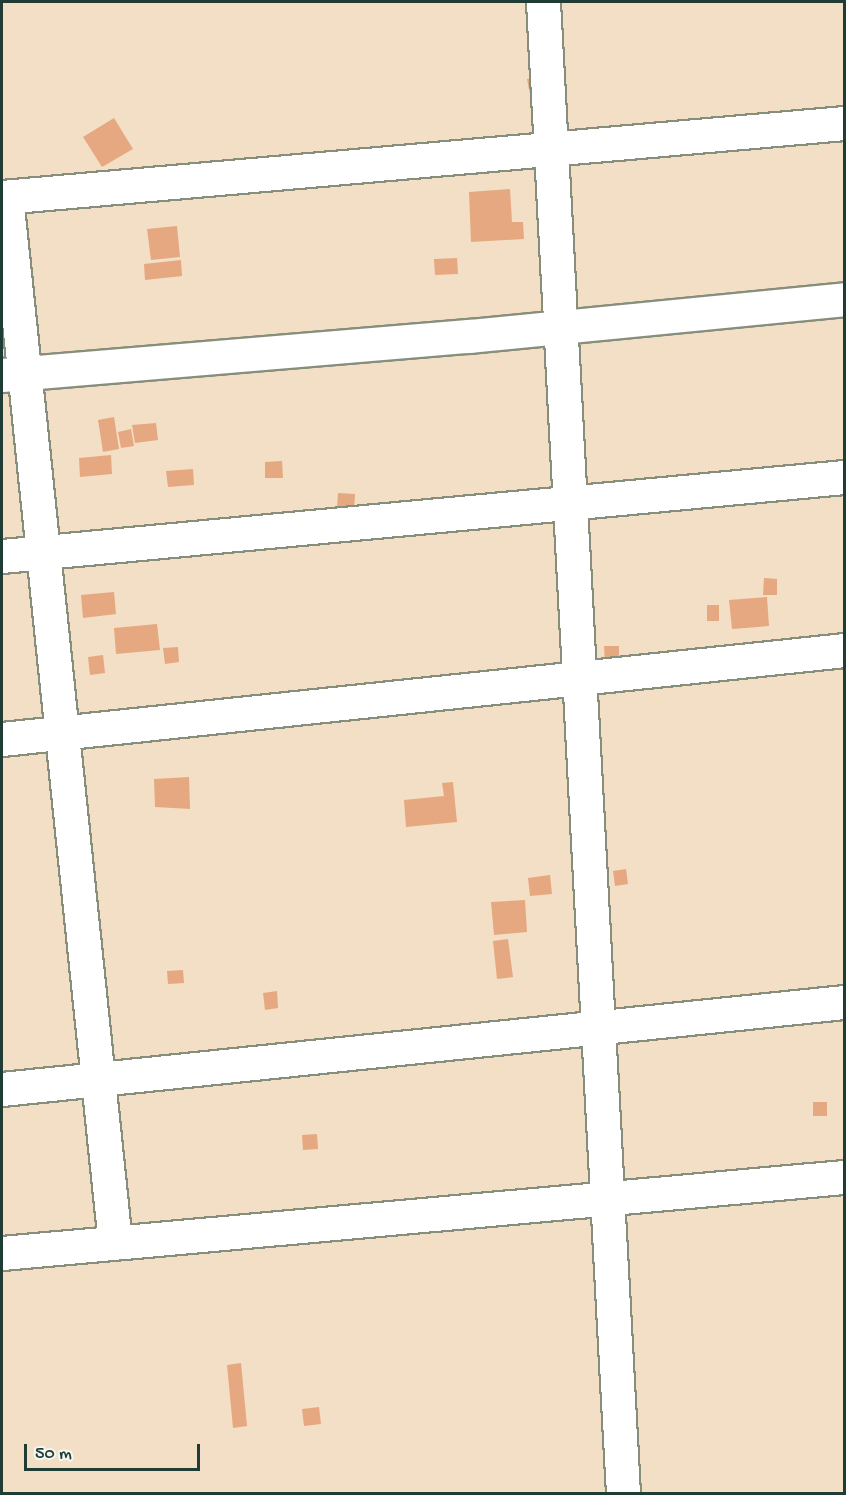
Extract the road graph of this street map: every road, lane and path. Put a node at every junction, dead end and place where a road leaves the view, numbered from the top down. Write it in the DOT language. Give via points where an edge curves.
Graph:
graph roads {
  1 [pos="543,2"];
  2 [pos="844,123"];
  3 [pos="552,149"];
  4 [pos="4,197"];
  5 [pos="844,299"];
  6 [pos="561,327"];
  7 [pos="13,374"];
  8 [pos="844,477"];
  9 [pos="571,502"];
  10 [pos="43,552"];
  11 [pos="2,555"];
  12 [pos="844,650"];
  13 [pos="581,678"];
  14 [pos="62,733"];
  15 [pos="2,739"];
  16 [pos="844,1002"];
  17 [pos="600,1025"];
  18 [pos="98,1078"];
  19 [pos="2,1089"];
  20 [pos="844,1176"];
  21 [pos="610,1197"];
  22 [pos="116,1242"];
  23 [pos="2,1253"];
  24 [pos="623,1494"];
  1 -- 3 [label="street"];
  2 -- 3 [label="street"];
  3 -- 4 [label="street"];
  3 -- 6 [label="street"];
  4 -- 7 [label="street"];
  5 -- 6 [label="street"];
  6 -- 7 [label="street"];
  6 -- 9 [label="street"];
  7 -- 10 [label="street"];
  8 -- 9 [label="street"];
  9 -- 10 [label="street"];
  9 -- 13 [label="street"];
  10 -- 11 [label="street"];
  10 -- 14 [label="street"];
  12 -- 13 [label="street"];
  13 -- 14 [label="street"];
  13 -- 17 [label="street"];
  14 -- 15 [label="street"];
  14 -- 18 [label="street"];
  16 -- 17 [label="street"];
  17 -- 18 [label="street"];
  17 -- 21 [label="street"];
  18 -- 19 [label="street"];
  18 -- 22 [label="street"];
  20 -- 21 [label="street"];
  21 -- 22 [label="street"];
  21 -- 24 [label="street"];
  22 -- 23 [label="street"];
}
